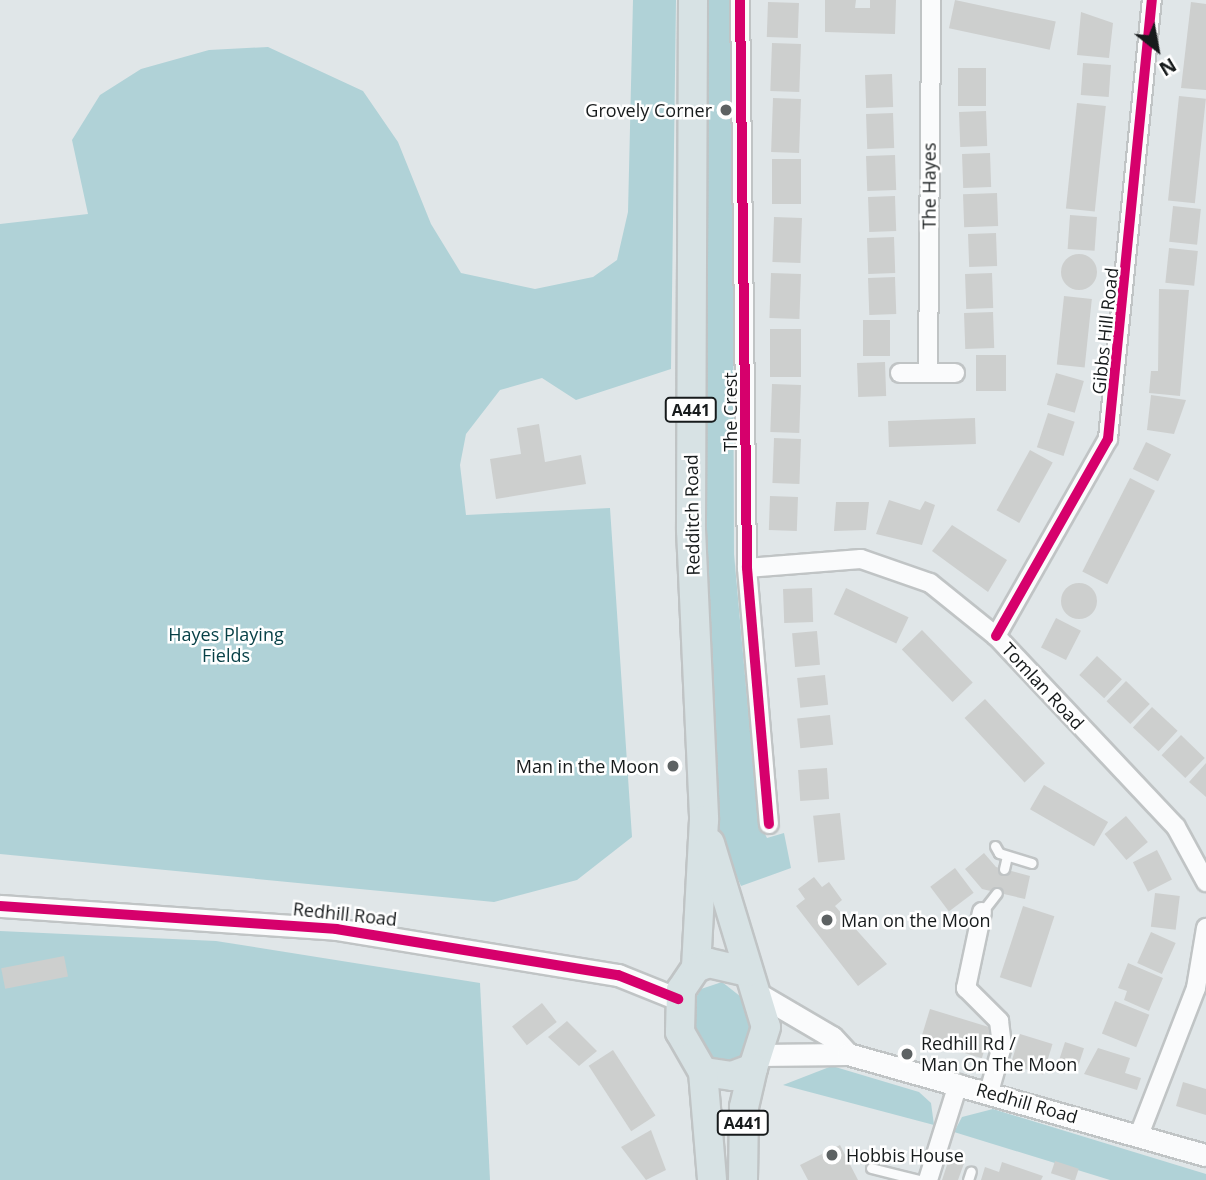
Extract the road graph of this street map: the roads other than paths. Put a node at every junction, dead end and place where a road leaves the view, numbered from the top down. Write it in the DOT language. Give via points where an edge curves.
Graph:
graph roads {
  1 [pos="693,0"];
  2 [pos="740,0"];
  3 [pos="931,0"];
  4 [pos="1152,0"];
  5 [pos="928,372"];
  6 [pos="900,373"];
  7 [pos="955,373"];
  8 [pos="747,568"];
  9 [pos="996,636"];
  10 [pos="704,820"];
  11 [pos="769,824"];
  12 [pos="995,846"];
  13 [pos="1007,856"];
  14 [pos="1031,863"];
  15 [pos="1004,869"];
  16 [pos="1206,882"];
  17 [pos="997,893"];
  18 [pos="0,906"];
  19 [pos="982,912"];
  20 [pos="1206,928"];
  21 [pos="696,968"];
  22 [pos="755,984"];
  23 [pos="678,999"];
  24 [pos="848,1054"];
  25 [pos="756,1062"];
  26 [pos="703,1072"];
  27 [pos="958,1084"];
  28 [pos="989,1092"];
  29 [pos="1139,1135"];
  30 [pos="1206,1155"];
  31 [pos="871,1168"];
  32 [pos="712,1180"];
  33 [pos="743,1180"];
  34 [pos="919,1180"];
  35 [pos="928,1180"];
  1 -- 10 [label="highway, Redditch Road / A441" via="691,530"];
  2 -- 8 [label="street, The Crest"];
  3 -- 5 [label="street, The Hayes"];
  4 -- 9 [label="street, Gibbs Hill Road" via="1108,439"];
  5 -- 6 [label="street"];
  5 -- 7 [label="street"];
  8 -- 9 [label="street, Tomlan Road" via="884,563 930,583"];
  8 -- 11 [label="street, The Crest"];
  9 -- 16 [label="street, Tomlan Road" via="1176,827"];
  10 -- 21 [label="highway, Redditch Road / A441"];
  10 -- 22 [label="highway, Redditch Road / A441"];
  12 -- 13 [label="lane"];
  13 -- 14 [label="lane"];
  13 -- 15 [label="lane"];
  17 -- 19 [label="lane"];
  18 -- 23 [label="street, Redhill Road" via="336,929 581,967"];
  19 -- 28 [label="street" via="968,934 966,988 999,1021 1002,1046"];
  20 -- 29 [label="street" via="1196,988"];
  21 -- 22 [label="highway" via="718,961"];
  21 -- 23 [label="highway, A441"];
  22 -- 24 [label="street, Redhill Road" via="832,1037"];
  22 -- 25 [label="highway, A441" via="766,1027"];
  23 -- 26 [label="highway" via="680,1032"];
  24 -- 25 [label="street, Redhill Road"];
  24 -- 27 [label="street, Redhill Road"];
  25 -- 26 [label="highway" via="732,1076"];
  25 -- 33 [label="highway, A441" via="744,1107"];
  26 -- 32 [label="highway"];
  27 -- 28 [label="street, Redhill Road"];
  27 -- 35 [label="street"];
  28 -- 29 [label="street, Redhill Road"];
  29 -- 30 [label="street, Redhill Road"];
  31 -- 34 [label="lane"];
}
